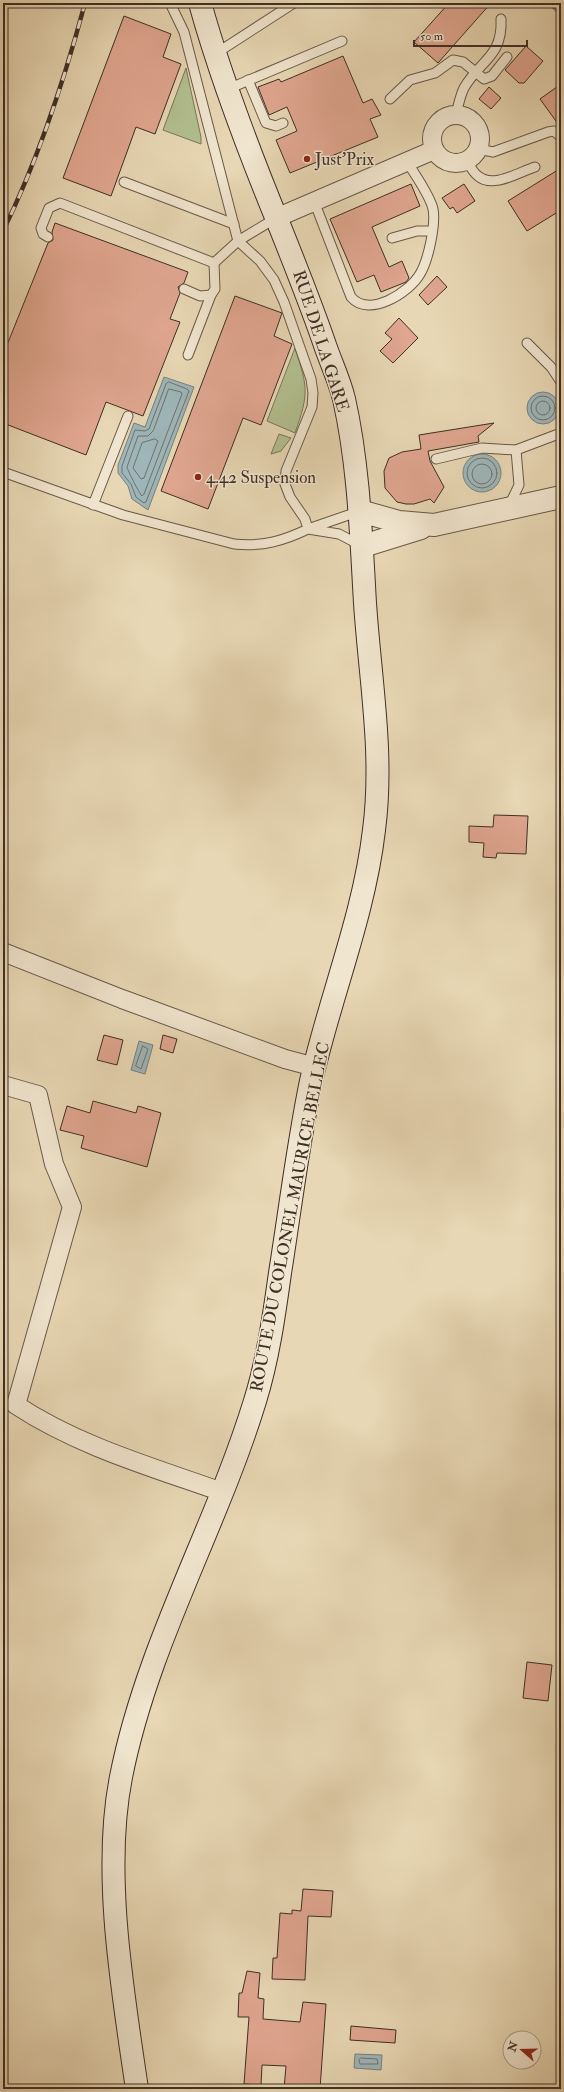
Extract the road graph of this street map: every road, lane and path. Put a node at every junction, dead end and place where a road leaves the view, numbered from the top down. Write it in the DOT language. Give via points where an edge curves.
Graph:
graph roads {
  1 [pos="170,3"];
  2 [pos="200,3"];
  3 [pos="294,3"];
  4 [pos="501,19"];
  5 [pos="342,41"];
  6 [pos="215,54"];
  7 [pos="507,57"];
  8 [pos="476,74"];
  9 [pos="248,80"];
  10 [pos="228,89"];
  11 [pos="390,99"];
  12 [pos="456,115"];
  13 [pos="283,123"];
  14 [pos="561,137"];
  15 [pos="434,150"];
  16 [pos="472,155"];
  17 [pos="406,161"];
  18 [pos="535,167"];
  19 [pos="124,182"];
  20 [pos="314,201"];
  21 [pos="276,218"];
  22 [pos="234,224"];
  23 [pos="432,231"];
  24 [pos="48,237"];
  25 [pos="392,238"];
  26 [pos="238,241"];
  27 [pos="214,263"];
  28 [pos="184,289"];
  29 [pos="211,295"];
  30 [pos="527,343"];
  31 [pos="188,355"];
  32 [pos="561,382"];
  33 [pos="128,416"];
  34 [pos="561,433"];
  35 [pos="516,450"];
  36 [pos="436,459"];
  37 [pos="3,472"];
  38 [pos="519,485"];
  39 [pos="561,497"];
  40 [pos="533,503"];
  41 [pos="94,505"];
  42 [pos="508,508"];
  43 [pos="360,511"];
  44 [pos="434,525"];
  45 [pos="308,530"];
  46 [pos="363,543"];
  47 [pos="3,952"];
  48 [pos="315,1068"];
  49 [pos="3,1085"];
  50 [pos="222,1492"];
  51 [pos="127,2020"];
  52 [pos="137,2089"];
  53 [pos="146,2089"];
  1 -- 22 [label="lane" via="184,32"];
  2 -- 6 [label="main road, RUE DE LA GARE"];
  3 -- 6 [label="lane"];
  4 -- 8 [label="lane" via="502,30 493,53"];
  5 -- 9 [label="lane"];
  6 -- 10 [label="main road, RUE DE LA GARE"];
  7 -- 8 [label="lane" via="488,78 484,79"];
  8 -- 11 [label="lane" via="462,62 453,60 435,73 410,80"];
  8 -- 12 [label="lane" via="464,88"];
  9 -- 10 [label="lane"];
  9 -- 13 [label="lane" via="266,123 276,126"];
  10 -- 21 [label="main road, RUE DE LA GARE"];
  12 -- 15 [label="street" via="441,120 435,126 432,133"];
  12 -- 16 [label="street" via="471,120 476,127 480,142"];
  14 -- 16 [label="lane" via="554,131 548,132 493,152"];
  15 -- 16 [label="street" via="438,156 452,163"];
  15 -- 17 [label="street"];
  16 -- 18 [label="lane" via="478,176 488,181"];
  17 -- 20 [label="street"];
  17 -- 23 [label="lane" via="433,209"];
  19 -- 22 [label="lane"];
  20 -- 21 [label="street"];
  20 -- 23 [label="lane" via="352,297 363,306 378,305 415,282 425,260"];
  21 -- 26 [label="lane"];
  21 -- 43 [label="main road, RUE DE LA GARE" via="308,296 343,397"];
  22 -- 26 [label="lane"];
  23 -- 25 [label="lane" via="417,231"];
  24 -- 27 [label="lane" via="43,234 41,228 49,208 60,203"];
  26 -- 27 [label="lane"];
  26 -- 45 [label="lane" via="260,261 274,280 312,379 312,407 286,471 285,484 290,497 305,519"];
  27 -- 29 [label="lane" via="215,288"];
  28 -- 29 [label="lane" via="200,296"];
  29 -- 31 [label="lane"];
  30 -- 32 [label="lane"];
  33 -- 41 [label="lane"];
  34 -- 35 [label="lane"];
  35 -- 36 [label="lane" via="482,448"];
  35 -- 38 [label="lane"];
  37 -- 41 [label="lane"];
  38 -- 40 [label="lane"];
  38 -- 42 [label="lane"];
  39 -- 40 [label="main road"];
  40 -- 42 [label="main road"];
  41 -- 45 [label="lane" via="240,545 272,544"];
  42 -- 44 [label="main road"];
  43 -- 44 [label="main road" via="399,522"];
  43 -- 45 [label="lane"];
  43 -- 46 [label="main road, RUE DE LA GARE"];
  44 -- 46 [label="main road"];
  45 -- 46 [label="lane" via="339,534"];
  46 -- 48 [label="main road, ROUTE DU COLONEL MAURICE BELLEC" via="365,601 379,766 375,828 364,889"];
  47 -- 48 [label="street" via="122,999"];
  48 -- 50 [label="main road, ROUTE DU COLONEL MAURICE BELLEC" via="270,1343 256,1400"];
  49 -- 50 [label="street" via="38,1095 54,1164 72,1207 16,1405 43,1423 64,1432 126,1458"];
  50 -- 51 [label="main road, ROUTE DU COLONEL MAURICE BELLEC" via="152,1664 133,1725 120,1782 113,1861"];
  51 -- 52 [label="main road, ROUTE DU COLONEL MAURICE BELLEC"];
  51 -- 53 [label="main road, ROUTE DU COLONEL MAURICE BELLEC"];
}
